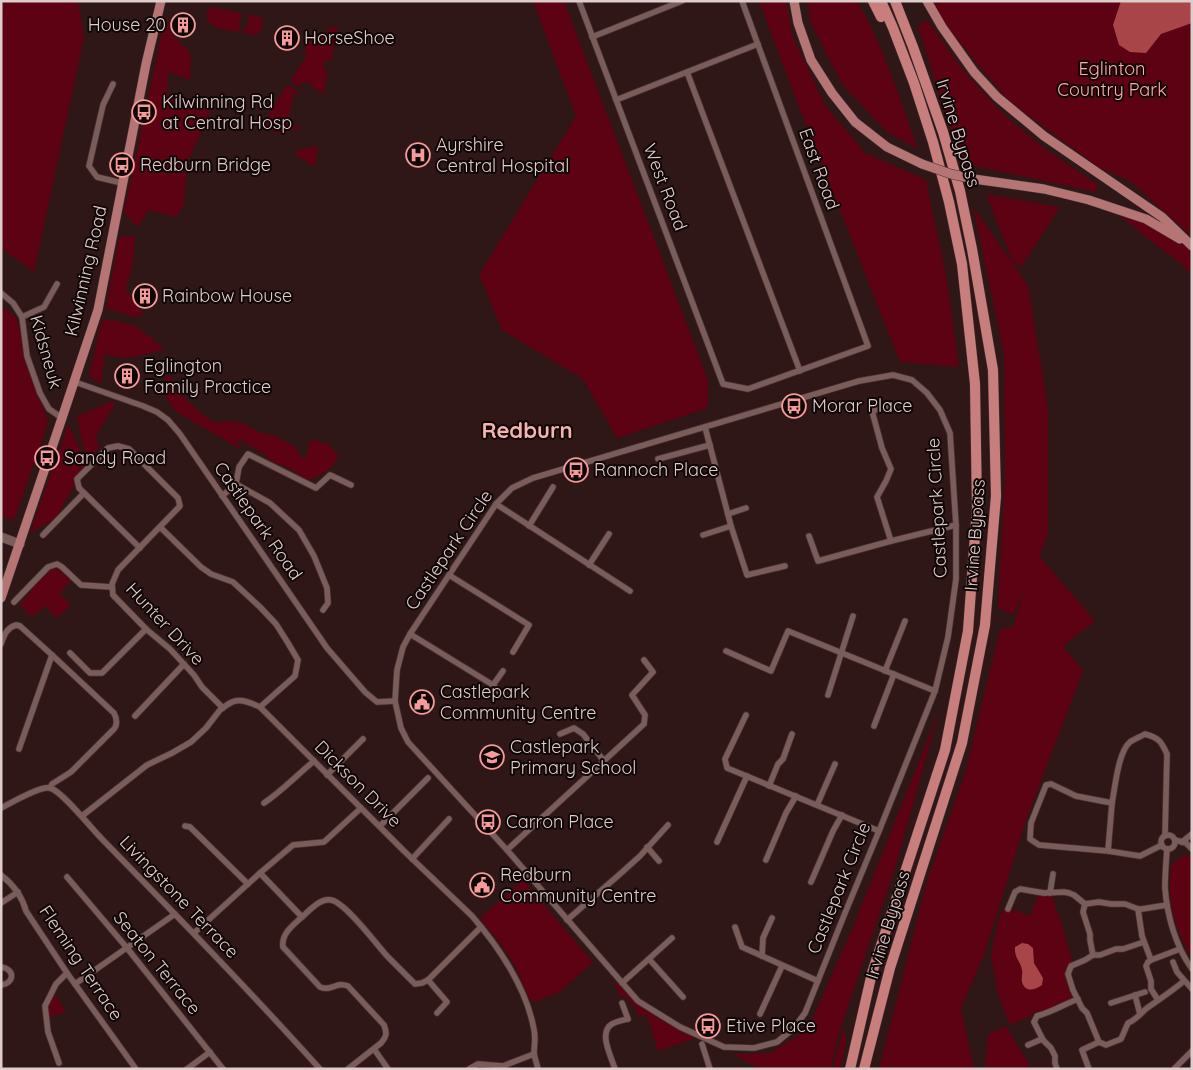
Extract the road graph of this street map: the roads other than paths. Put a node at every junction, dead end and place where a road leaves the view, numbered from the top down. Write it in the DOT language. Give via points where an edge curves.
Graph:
graph roads {
  1 [pos="161,1"];
  2 [pos="579,1"];
  3 [pos="682,1"];
  4 [pos="742,1"];
  5 [pos="794,1"];
  6 [pos="873,1"];
  7 [pos="881,1"];
  8 [pos="927,1"];
  9 [pos="895,2"];
  10 [pos="592,36"];
  11 [pos="758,44"];
  12 [pos="686,72"];
  13 [pos="914,83"];
  14 [pos="114,84"];
  15 [pos="616,100"];
  16 [pos="122,183"];
  17 [pos="1191,246"];
  18 [pos="57,284"];
  19 [pos="1,293"];
  20 [pos="22,318"];
  21 [pos="800,371"];
  22 [pos="74,382"];
  23 [pos="892,405"];
  24 [pos="62,418"];
  25 [pos="705,427"];
  26 [pos="710,445"];
  27 [pos="658,459"];
  28 [pos="236,484"];
  29 [pos="351,485"];
  30 [pos="553,486"];
  31 [pos="84,494"];
  32 [pos="222,496"];
  33 [pos="496,504"];
  34 [pos="746,508"];
  35 [pos="728,514"];
  36 [pos="956,525"];
  37 [pos="529,526"];
  38 [pos="732,526"];
  39 [pos="160,527"];
  40 [pos="609,534"];
  41 [pos="44,535"];
  42 [pos="703,535"];
  43 [pos="809,536"];
  44 [pos="1,538"];
  45 [pos="890,541"];
  46 [pos="20,544"];
  47 [pos="140,548"];
  48 [pos="590,565"];
  49 [pos="785,566"];
  50 [pos="449,575"];
  51 [pos="112,587"];
  52 [pos="630,591"];
  53 [pos="1,598"];
  54 [pos="14,602"];
  55 [pos="323,610"];
  56 [pos="854,616"];
  57 [pos="905,621"];
  58 [pos="146,629"];
  59 [pos="410,634"];
  60 [pos="1,644"];
  61 [pos="726,651"];
  62 [pos="513,652"];
  63 [pos="70,653"];
  64 [pos="842,653"];
  65 [pos="52,655"];
  66 [pos="644,660"];
  67 [pos="184,664"];
  68 [pos="503,671"];
  69 [pos="885,671"];
  70 [pos="894,674"];
  71 [pos="494,685"];
  72 [pos="935,691"];
  73 [pos="502,695"];
  74 [pos="828,695"];
  75 [pos="395,701"];
  76 [pos="223,708"];
  77 [pos="260,708"];
  78 [pos="746,714"];
  79 [pos="135,716"];
  80 [pos="874,726"];
  81 [pos="560,734"];
  82 [pos="792,734"];
  83 [pos="362,739"];
  84 [pos="19,749"];
  85 [pos="314,761"];
  86 [pos="604,762"];
  87 [pos="835,764"];
  88 [pos="327,774"];
  89 [pos="747,776"];
  90 [pos="428,778"];
  91 [pos="769,786"];
  92 [pos="50,788"];
  93 [pos="796,796"];
  94 [pos="264,803"];
  95 [pos="1112,803"];
  96 [pos="816,805"];
  97 [pos="1,808"];
  98 [pos="361,808"];
  99 [pos="842,815"];
  100 [pos="82,816"];
  101 [pos="449,819"];
  102 [pos="668,825"];
  103 [pos="184,826"];
  104 [pos="380,826"];
  105 [pos="880,831"];
  106 [pos="1192,834"];
  107 [pos="1165,836"];
  108 [pos="1175,840"];
  109 [pos="717,842"];
  110 [pos="1182,842"];
  111 [pos="647,847"];
  112 [pos="1164,847"];
  113 [pos="1192,849"];
  114 [pos="507,850"];
  115 [pos="1108,851"];
  116 [pos="412,859"];
  117 [pos="766,860"];
  118 [pos="659,861"];
  119 [pos="260,873"];
  120 [pos="1053,874"];
  121 [pos="1,875"];
  122 [pos="67,877"];
  123 [pos="811,882"];
  124 [pos="248,884"];
  125 [pos="18,892"];
  126 [pos="1050,893"];
  127 [pos="1,903"];
  128 [pos="1086,904"];
  129 [pos="1167,905"];
  130 [pos="1008,909"];
  131 [pos="1138,909"];
  132 [pos="175,914"];
  133 [pos="302,917"];
  134 [pos="772,918"];
  135 [pos="567,920"];
  136 [pos="482,927"];
  137 [pos="735,927"];
  138 [pos="194,933"];
  139 [pos="672,938"];
  140 [pos="1144,942"];
  141 [pos="127,948"];
  142 [pos="1180,949"];
  143 [pos="1093,955"];
  144 [pos="762,956"];
  145 [pos="648,960"];
  146 [pos="1151,960"];
  147 [pos="1173,962"];
  148 [pos="2,964"];
  149 [pos="782,966"];
  150 [pos="1192,969"];
  151 [pos="67,972"];
  152 [pos="428,980"];
  153 [pos="818,981"];
  154 [pos="1184,981"];
  155 [pos="622,983"];
  156 [pos="75,984"];
  157 [pos="1,985"];
  158 [pos="1192,989"];
  159 [pos="1145,992"];
  160 [pos="1135,995"];
  161 [pos="683,997"];
  162 [pos="1078,998"];
  163 [pos="1158,1000"];
  164 [pos="622,1003"];
  165 [pos="1111,1003"];
  166 [pos="437,1013"];
  167 [pos="760,1014"];
  168 [pos="1140,1014"];
  169 [pos="1042,1039"];
  170 [pos="1098,1042"];
  171 [pos="702,1044"];
  172 [pos="1028,1045"];
  173 [pos="374,1048"];
  174 [pos="1192,1051"];
  175 [pos="210,1052"];
  176 [pos="534,1054"];
  177 [pos="60,1066"];
  178 [pos="319,1068"];
  179 [pos="136,1069"];
  180 [pos="187,1069"];
  181 [pos="223,1069"];
  182 [pos="348,1069"];
  183 [pos="388,1069"];
  184 [pos="469,1069"];
  185 [pos="538,1069"];
  186 [pos="615,1069"];
  187 [pos="710,1069"];
  188 [pos="850,1069"];
  189 [pos="864,1069"];
  190 [pos="1057,1069"];
  191 [pos="1089,1069"];
  192 [pos="1174,1069"];
  1 -- 16 [label="main road, Kilwinning Road"];
  2 -- 10 [label="street, West Road"];
  3 -- 10 [label="street"];
  4 -- 11 [label="street, East Road"];
  5 -- 17 [label="main road, bridge" via="811,60 832,93 855,122 887,147 951,174 1089,200 1146,219"];
  6 -- 13 [label="highway"];
  7 -- 13 [label="highway, Irvine Bypass"];
  8 -- 17 [label="main road" via="974,72 997,97 1044,136 1162,217"];
  9 -- 189 [label="highway, Irvine Bypass" via="943,132 972,249 993,370 996,496 985,625 962,743 890,968"];
  10 -- 15 [label="street, West Road"];
  11 -- 12 [label="street"];
  11 -- 21 [label="street, East Road" via="868,346"];
  12 -- 15 [label="street"];
  12 -- 21 [label="street"];
  13 -- 188 [label="highway, Irvine Bypass" via="947,193 962,264 976,384 977,508 968,631 945,750 872,973"];
  14 -- 16 [label="street" via="103,104 89,166 97,178"];
  15 -- 21 [label="street, West Road" via="723,384 748,389"];
  16 -- 22 [label="main road, Kilwinning Road" via="98,310"];
  18 -- 20 [label="street" via="44,307"];
  19 -- 20 [label="street, Kidsneuk" via="13,303"];
  20 -- 24 [label="street, Kidsneuk" via="27,356 40,393 49,410"];
  22 -- 24 [label="main road, Kilwinning Road"];
  22 -- 32 [label="street, Castlepark Road" via="143,406 168,420"];
  23 -- 45 [label="street" via="872,410 891,469 877,497"];
  24 -- 46 [label="main road, Kilwinning Road"];
  25 -- 26 [label="street"];
  25 -- 33 [label="street, Castlepark Circle" via="533,478 512,488"];
  25 -- 36 [label="street, Castlepark Circle" via="859,382 893,375 912,380 940,410 950,433"];
  26 -- 27 [label="street"];
  26 -- 35 [label="street"];
  28 -- 29 [label="street" via="239,467 248,454 316,488 330,475"];
  28 -- 32 [label="street"];
  28 -- 55 [label="street" via="270,503 299,530 327,588 328,603"];
  30 -- 37 [label="street"];
  31 -- 39 [label="street, Hunter Drive" via="77,479 108,448 129,449 178,498 180,506"];
  31 -- 41 [label="street"];
  31 -- 47 [label="street"];
  32 -- 75 [label="street, Castlepark Road" via="327,648 377,702"];
  33 -- 37 [label="street"];
  33 -- 50 [label="street, Castlepark Circle"];
  34 -- 35 [label="street"];
  35 -- 38 [label="street"];
  36 -- 45 [label="street"];
  36 -- 72 [label="street, Castlepark Circle" via="956,579 948,638"];
  37 -- 48 [label="street"];
  38 -- 42 [label="street"];
  38 -- 49 [label="street" via="747,575"];
  39 -- 47 [label="street, Hunter Drive"];
  39 -- 77 [label="street" via="201,567 233,582 260,607 276,624 298,660 295,676"];
  40 -- 48 [label="street"];
  43 -- 45 [label="street" via="818,561"];
  44 -- 46 [label="main road"];
  46 -- 53 [label="main road, Kilwinning Road"];
  47 -- 51 [label="street, Hunter Drive" via="118,570"];
  48 -- 52 [label="street"];
  50 -- 59 [label="street, Castlepark Circle"];
  50 -- 62 [label="street" via="529,625"];
  51 -- 54 [label="street" via="81,585 57,564 48,567"];
  51 -- 58 [label="street, Hunter Drive" via="113,595"];
  56 -- 64 [label="street"];
  57 -- 69 [label="street"];
  58 -- 63 [label="street" via="102,673 90,673"];
  58 -- 67 [label="street, Hunter Drive"];
  59 -- 71 [label="street"];
  59 -- 75 [label="street, Castlepark Circle" via="398,670"];
  60 -- 65 [label="street" via="5,633 16,625"];
  61 -- 64 [label="street" via="770,671 788,631"];
  64 -- 69 [label="street"];
  64 -- 74 [label="street"];
  65 -- 84 [label="street"];
  65 -- 92 [label="street" via="114,713 117,723 71,772"];
  66 -- 86 [label="street" via="652,672 632,695 645,715 644,724"];
  67 -- 76 [label="street, Hunter Drive"];
  67 -- 79 [label="street"];
  68 -- 71 [label="street"];
  69 -- 70 [label="street"];
  70 -- 72 [label="street"];
  70 -- 80 [label="street"];
  71 -- 73 [label="street"];
  72 -- 105 [label="street, Castlepark Circle"];
  75 -- 114 [label="street, Castlepark Circle" via="408,742"];
  76 -- 77 [label="street, Dickson Drive" via="235,701 248,702"];
  76 -- 100 [label="street" via="191,742 147,765"];
  77 -- 85 [label="street, Dickson Drive"];
  78 -- 89 [label="street" via="725,759 727,768"];
  81 -- 86 [label="street" via="574,728 583,734"];
  82 -- 91 [label="street"];
  83 -- 88 [label="street"];
  85 -- 88 [label="street, Dickson Drive"];
  85 -- 94 [label="street"];
  86 -- 114 [label="street"];
  87 -- 96 [label="street"];
  88 -- 98 [label="street, Dickson Drive"];
  89 -- 91 [label="street"];
  89 -- 109 [label="street"];
  90 -- 104 [label="street"];
  91 -- 93 [label="street"];
  92 -- 97 [label="street"];
  92 -- 100 [label="street, Livingstone Terrace"];
  93 -- 96 [label="street"];
  93 -- 117 [label="street"];
  95 -- 107 [label="street" via="1125,748 1145,734 1156,737 1168,754"];
  95 -- 115 [label="street"];
  95 -- 115 [label="street" via="1076,796 1051,784 1046,785 1031,823 1030,839 1039,844"];
  96 -- 99 [label="street"];
  98 -- 104 [label="street, Dickson Drive"];
  98 -- 119 [label="street" via="324,842 293,845"];
  99 -- 105 [label="street"];
  99 -- 123 [label="street"];
  100 -- 132 [label="street, Livingstone Terrace"];
  101 -- 116 [label="street"];
  102 -- 111 [label="street"];
  103 -- 124 [label="street" via="190,826"];
  104 -- 116 [label="street, Dickson Drive"];
  105 -- 153 [label="street, Castlepark Circle"];
  106 -- 110 [label="street"];
  107 -- 108 [label="street" via="1172,836"];
  107 -- 112 [label="street" via="1162,839"];
  108 -- 110 [label="street"];
  108 -- 112 [label="street" via="1173,847"];
  110 -- 113 [label="street"];
  111 -- 118 [label="street"];
  111 -- 135 [label="street"];
  112 -- 115 [label="street" via="1140,856"];
  112 -- 129 [label="street"];
  114 -- 135 [label="street, Castlepark Circle"];
  116 -- 136 [label="street, Dickson Drive"];
  119 -- 124 [label="street"];
  119 -- 133 [label="street"];
  120 -- 126 [label="street"];
  121 -- 125 [label="street, Fleming Terrace"];
  122 -- 141 [label="street, Seaton Terrace"];
  124 -- 138 [label="street"];
  125 -- 127 [label="street"];
  125 -- 151 [label="street, Fleming Terrace" via="26,911"];
  126 -- 128 [label="street" via="1069,893"];
  126 -- 130 [label="street" via="1018,890"];
  128 -- 131 [label="street" via="1125,904"];
  128 -- 143 [label="street" via="1083,912"];
  129 -- 131 [label="street"];
  129 -- 142 [label="street"];
  131 -- 140 [label="street"];
  132 -- 138 [label="street, Livingstone Terrace"];
  132 -- 141 [label="street"];
  133 -- 152 [label="street" via="322,900 336,901 415,984"];
  133 -- 173 [label="street" via="285,934 283,948 320,987 348,986 384,1025 385,1038"];
  134 -- 144 [label="street" via="763,938"];
  135 -- 155 [label="street, Castlepark Circle"];
  136 -- 152 [label="street"];
  136 -- 176 [label="street, Dickson Drive" via="512,970 527,1005 535,1032"];
  137 -- 144 [label="street" via="742,947"];
  138 -- 178 [label="street, Livingstone Terrace"];
  139 -- 145 [label="street"];
  140 -- 143 [label="street"];
  140 -- 146 [label="street"];
  141 -- 156 [label="street"];
  141 -- 175 [label="street, Seaton Terrace"];
  142 -- 146 [label="street"];
  142 -- 150 [label="street"];
  143 -- 162 [label="street" via="1071,966 1068,974"];
  144 -- 149 [label="street"];
  145 -- 155 [label="street"];
  145 -- 161 [label="street"];
  146 -- 163 [label="street" via="1146,966 1151,989"];
  147 -- 154 [label="street"];
  148 -- 157 [label="street" via="9,970 11,978"];
  149 -- 153 [label="street"];
  149 -- 167 [label="street"];
  151 -- 156 [label="street, Fleming Terrace"];
  151 -- 177 [label="street" via="56,984 45,1006 48,1032"];
  152 -- 166 [label="street" via="447,1002"];
  153 -- 155 [label="street, Castlepark Circle" via="805,1013 793,1029 777,1042 754,1048 724,1047 680,1027 638,1000"];
  154 -- 158 [label="street"];
  154 -- 163 [label="street"];
  156 -- 179 [label="street, Fleming Terrace"];
  159 -- 160 [label="street"];
  160 -- 165 [label="street"];
  160 -- 168 [label="street"];
  162 -- 169 [label="street" via="1037,1016 1034,1022"];
  162 -- 170 [label="street"];
  163 -- 168 [label="street"];
  164 -- 186 [label="street" via="628,1019 612,1024 604,1036"];
  168 -- 170 [label="street" via="1128,1023 1121,1039 1106,1045"];
  169 -- 172 [label="street"];
  169 -- 190 [label="street" via="1052,1048"];
  170 -- 191 [label="street" via="1082,1050"];
  171 -- 187 [label="street"];
  173 -- 182 [label="street"];
  173 -- 183 [label="street"];
  174 -- 192 [label="street"];
  175 -- 180 [label="street"];
  175 -- 181 [label="street, Seaton Terrace"];
  176 -- 184 [label="street" via="503,1066 478,1064"];
  176 -- 185 [label="street, Dickson Drive"];
}
